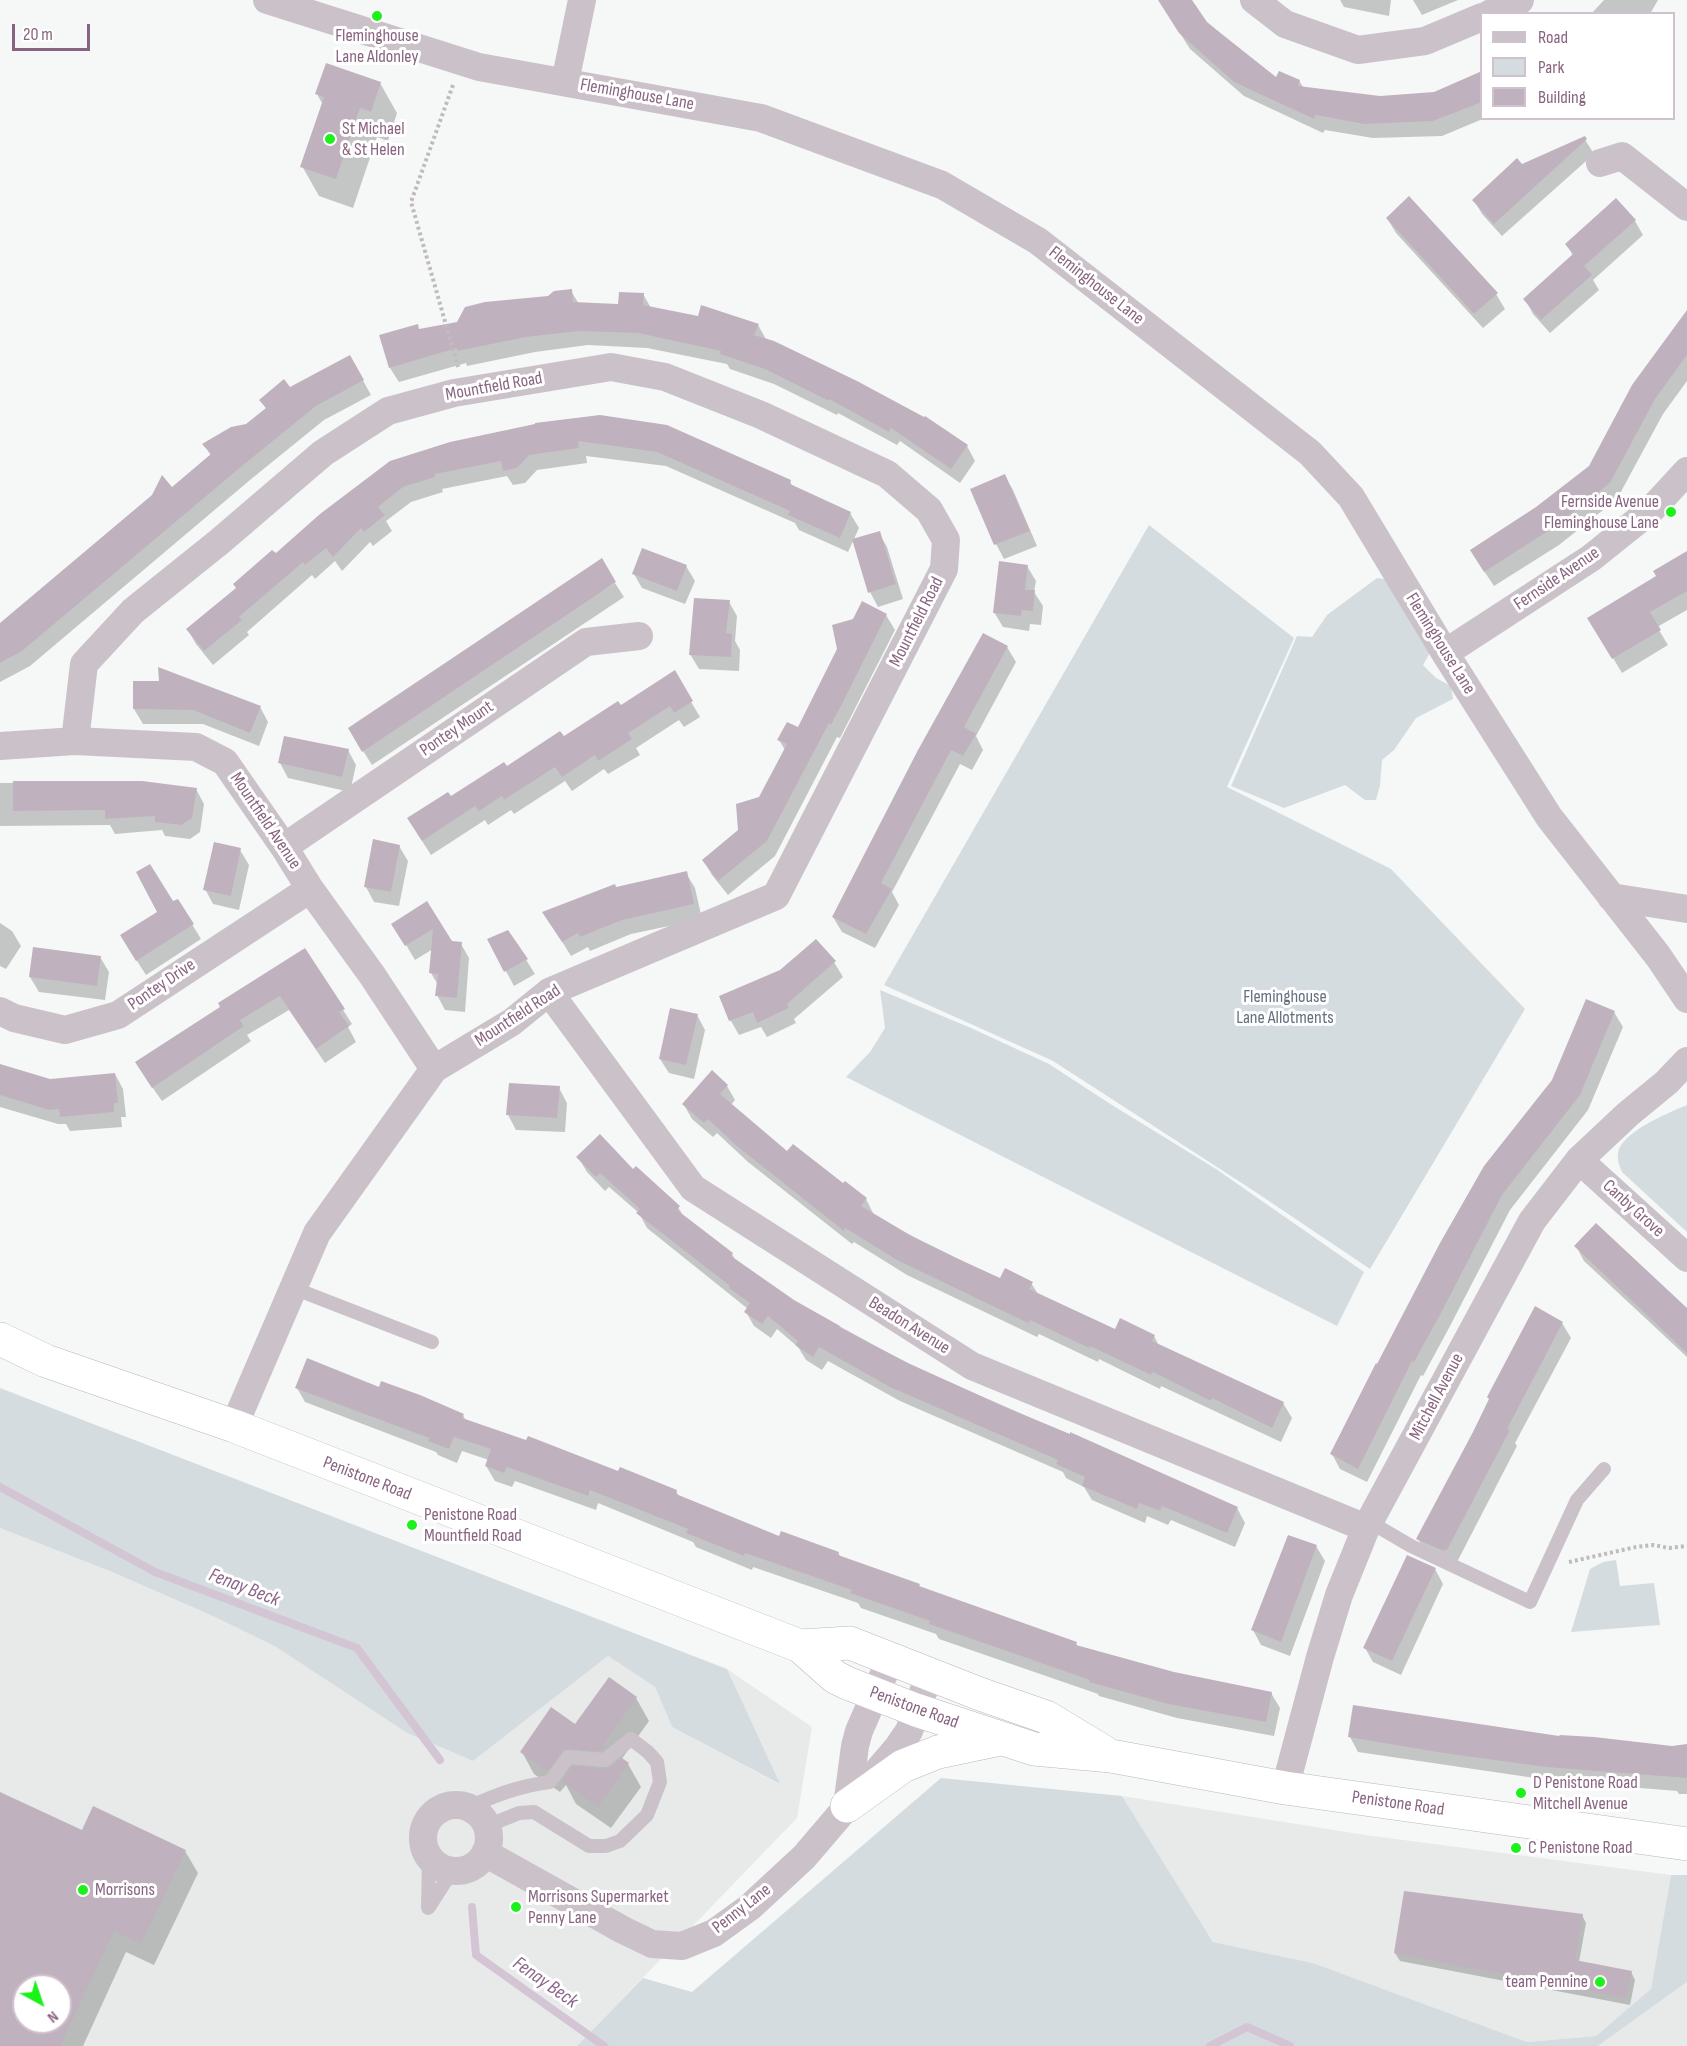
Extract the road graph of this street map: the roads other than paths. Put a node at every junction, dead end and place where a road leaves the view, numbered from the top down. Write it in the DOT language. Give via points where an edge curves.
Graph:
graph roads {
  1 [pos="267,0"];
  2 [pos="582,0"];
  3 [pos="1254,0"];
  4 [pos="1520,0"];
  5 [pos="1493,12"];
  6 [pos="1480,17"];
  7 [pos="565,82"];
  8 [pos="1600,163"];
  9 [pos="1687,207"];
  10 [pos="1687,471"];
  11 [pos="639,636"];
  12 [pos="1445,653"];
  13 [pos="75,741"];
  14 [pos="0,746"];
  15 [pos="284,847"];
  16 [pos="310,889"];
  17 [pos="1611,897"];
  18 [pos="1687,909"];
  19 [pos="549,992"];
  20 [pos="1687,999"];
  21 [pos="0,1011"];
  22 [pos="1687,1061"];
  23 [pos="434,1069"];
  24 [pos="1579,1160"];
  25 [pos="1687,1258"];
  26 [pos="293,1288"];
  27 [pos="0,1339"];
  28 [pos="432,1342"];
  29 [pos="234,1426"];
  30 [pos="1604,1469"];
  31 [pos="1368,1525"];
  32 [pos="800,1646"];
  33 [pos="891,1658"];
  34 [pos="930,1673"];
  35 [pos="875,1693"];
  36 [pos="916,1710"];
  37 [pos="1002,1739"];
  38 [pos="1111,1756"];
  39 [pos="1285,1788"];
  40 [pos="847,1806"];
  41 [pos="480,1829"];
  42 [pos="1687,1844"];
  1 -- 7 [label="street, Fleminghouse Lane" via="479,67"];
  2 -- 7 [label="street"];
  3 -- 6 [label="street" via="1285,24 1358,50 1425,41"];
  4 -- 5 [label="street"];
  7 -- 12 [label="street, Fleminghouse Lane" via="760,118 942,184 1038,242 1310,453 1351,497"];
  8 -- 9 [label="street" via="1622,156"];
  10 -- 12 [label="street, Fernside Avenue" via="1651,510 1591,558"];
  11 -- 15 [label="street, Pontey Mount" via="586,642"];
  12 -- 17 [label="street, Fleminghouse Lane" via="1549,817"];
  13 -- 14 [label="street, Mountfield Avenue"];
  13 -- 15 [label="street, Mountfield Avenue" via="196,747 225,762"];
  13 -- 19 [label="street, Mountfield Road" via="84,664 133,611 323,453 388,411 465,391 611,367 665,377 761,415 887,474 929,510 946,540 944,569 776,897"];
  15 -- 16 [label="street, Mountfield Avenue"];
  16 -- 21 [label="street, Pontey Drive" via="118,1015 65,1030"];
  16 -- 23 [label="street, Mountfield Avenue"];
  17 -- 18 [label="street"];
  17 -- 20 [label="street, Fleminghouse Lane"];
  19 -- 23 [label="street, Mountfield Road" via="512,1022"];
  19 -- 31 [label="street, Beadon Avenue" via="693,1188 972,1366"];
  22 -- 24 [label="street, Mitchell Avenue"];
  23 -- 26 [label="street, Mountfield Road" via="317,1233"];
  24 -- 25 [label="street, Canby Grove"];
  24 -- 31 [label="street, Mitchell Avenue" via="1532,1221"];
  26 -- 28 [label="lane"];
  26 -- 29 [label="street, Mountfield Road"];
  27 -- 29 [label="highway, Penistone Road" via="46,1361"];
  29 -- 32 [label="highway, Penistone Road"];
  30 -- 31 [label="lane" via="1577,1500 1530,1602"];
  31 -- 39 [label="street, Mitchell Avenue" via="1339,1595"];
  32 -- 33 [label="highway, Penistone Road" via="850,1643"];
  32 -- 35 [label="highway, Penistone Road" via="835,1677"];
  33 -- 34 [label="highway, Penistone Road"];
  33 -- 35 [label="street"];
  34 -- 36 [label="street, Penny Lane"];
  34 -- 38 [label="highway, Penistone Road" via="1046,1717"];
  35 -- 36 [label="highway, Penistone Road"];
  35 -- 40 [label="street" via="855,1746"];
  36 -- 37 [label="highway, Penistone Road"];
  36 -- 40 [label="street, Penny Lane" via="898,1747"];
  37 -- 38 [label="highway, Penistone Road" via="1034,1749"];
  37 -- 40 [label="highway" via="938,1752 903,1766"];
  38 -- 39 [label="highway, Penistone Road"];
  39 -- 42 [label="highway, Penistone Road"];
  40 -- 41 [label="street, Penny Lane" via="804,1857 750,1907 714,1933 682,1946 652,1944 632,1934"];
  41 -- 41 [label="street" via="450,1805 433,1814 423,1830 425,1850 441,1865 462,1870 471,1867 480,1861"];
  41 -- 41 [label="lane" via="495,1795 550,1782 568,1756 605,1760 631,1739 657,1762 660,1782 647,1815 613,1844 589,1846 534,1812 519,1813"];
}
